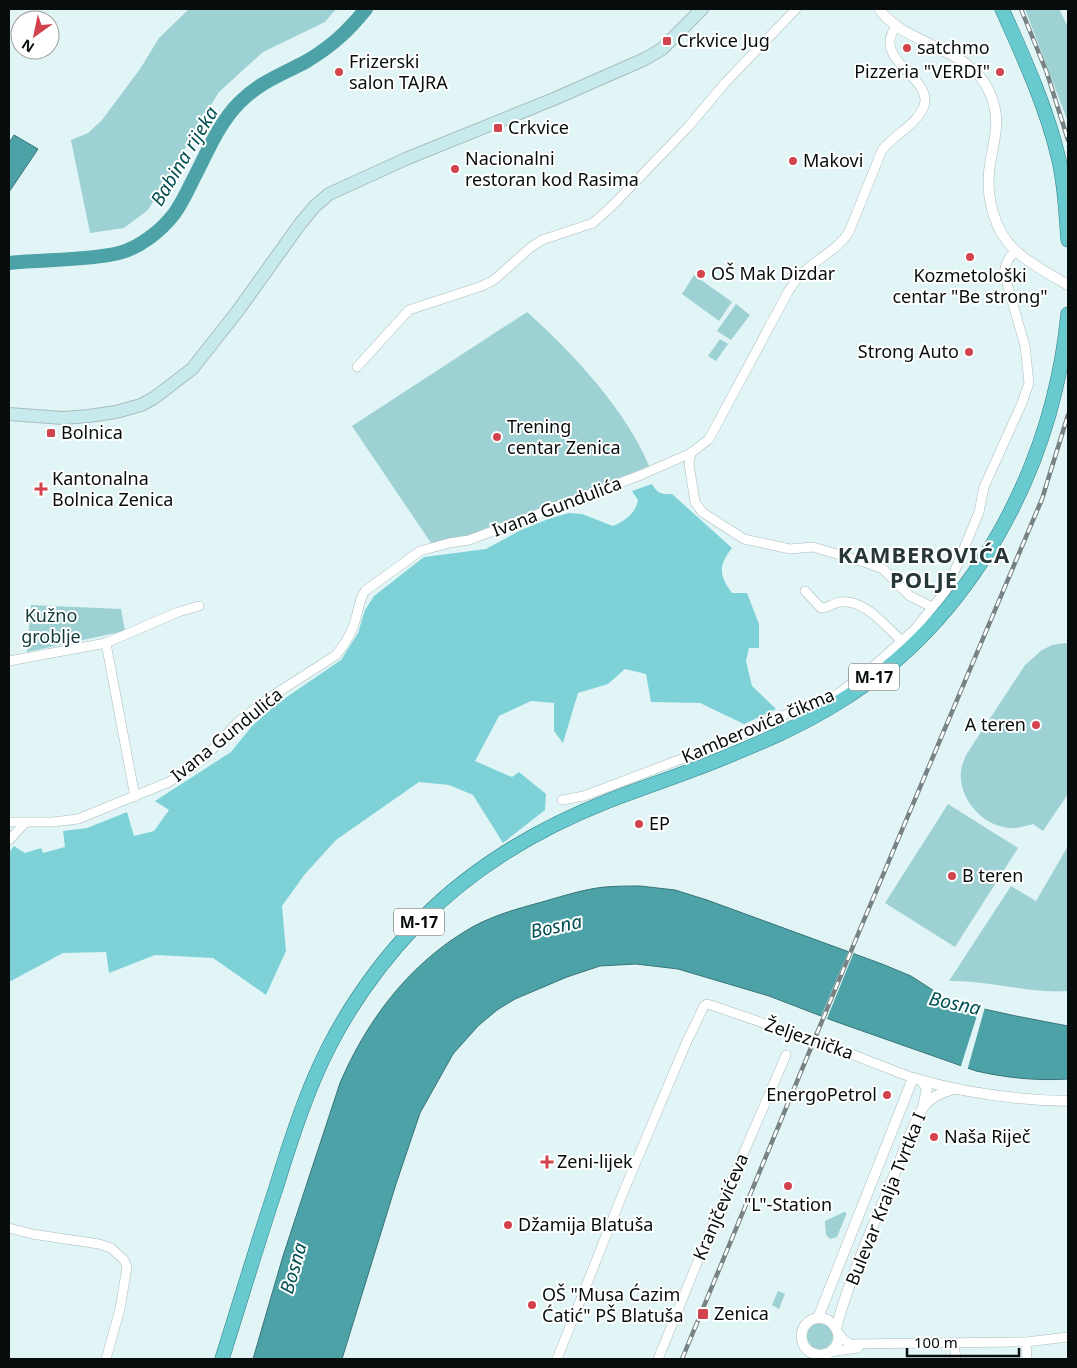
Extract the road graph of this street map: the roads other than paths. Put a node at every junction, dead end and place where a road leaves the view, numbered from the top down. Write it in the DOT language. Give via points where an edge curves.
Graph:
graph roads {
  1 [pos="702,9"];
  2 [pos="796,9"];
  3 [pos="879,9"];
  4 [pos="1002,9"];
  5 [pos="896,26"];
  6 [pos="1068,240"];
  7 [pos="1016,251"];
  8 [pos="1068,285"];
  9 [pos="1068,314"];
  10 [pos="357,367"];
  11 [pos="9,414"];
  12 [pos="691,453"];
  13 [pos="805,591"];
  14 [pos="199,606"];
  15 [pos="932,607"];
  16 [pos="902,641"];
  17 [pos="106,643"];
  18 [pos="9,660"];
  19 [pos="135,797"];
  20 [pos="562,800"];
  21 [pos="9,822"];
  22 [pos="26,822"];
  23 [pos="9,840"];
  24 [pos="786,1055"];
  25 [pos="917,1079"];
  26 [pos="956,1089"];
  27 [pos="1068,1101"];
  28 [pos="923,1107"];
  29 [pos="9,1228"];
  30 [pos="818,1318"];
  31 [pos="837,1330"];
  32 [pos="1068,1337"];
  33 [pos="1026,1342"];
  34 [pos="954,1343"];
  35 [pos="876,1344"];
  36 [pos="804,1345"];
  37 [pos="826,1355"];
  38 [pos="801,1357"];
  39 [pos="106,1359"];
  40 [pos="222,1359"];
  41 [pos="557,1359"];
  42 [pos="658,1359"];
  43 [pos="956,1359"];
  44 [pos="1027,1359"];
  1 -- 11 [label="main road" via="662,49 645,59 330,194 300,224 192,369 154,398 141,405 90,416 63,418"];
  2 -- 10 [label="street" via="688,127 593,223 542,240 494,280 482,286 409,310"];
  3 -- 5 [label="street"];
  4 -- 6 [label="highway" via="1028,66 1059,160"];
  5 -- 7 [label="street" via="963,62 987,87 997,120 989,195 999,228"];
  5 -- 12 [label="street, Ivana Gundulića" via="890,38 891,48 920,87 924,106 915,120 882,150 844,240 797,278 709,439"];
  7 -- 8 [label="street"];
  7 -- 15 [label="street, Kamberovića čikma" via="1010,255 1004,273 1025,346 1030,383 984,487 979,512 956,568 945,592"];
  9 -- 40 [label="highway, M-17" via="1061,370 1045,430 1011,511 981,563 956,597 904,653 842,701 794,727 712,763 606,802 534,835 459,886 394,949 358,997 314,1078"];
  12 -- 15 [label="street" via="689,464 696,502 702,512 744,539 790,549 813,548 870,564 883,569 910,596"];
  12 -- 19 [label="street, Ivana Gundulića" via="478,537 420,551 365,591 354,624 336,655 238,722 192,767 169,782"];
  13 -- 16 [label="street" via="824,609 839,602 866,609"];
  14 -- 17 [label="street"];
  15 -- 16 [label="street, Kamberovića čikma"];
  16 -- 20 [label="street, Kamberovića čikma" via="829,699 584,796"];
  17 -- 18 [label="street"];
  17 -- 19 [label="street"];
  19 -- 22 [label="street, Ivana Gundulića" via="78,819"];
  21 -- 22 [label="street, Ivana Gundulića"];
  22 -- 23 [label="street"];
  24 -- 42 [label="street, Kranjčevićeva"];
  25 -- 26 [label="street"];
  25 -- 28 [label="street" via="927,1088"];
  25 -- 30 [label="street, Bulevar Kralja Tvrtka I"];
  25 -- 41 [label="street, Željeznička" via="838,1048 711,1005 704,1006 627,1181"];
  26 -- 27 [label="street" via="1018,1100"];
  26 -- 28 [label="street, Bulevar Kralja Tvrtka I" via="936,1096"];
  28 -- 31 [label="street, Bulevar Kralja Tvrtka I" via="842,1305"];
  29 -- 39 [label="street" via="99,1244 111,1248 124,1260 127,1267 120,1309"];
  30 -- 31 [label="street" via="829,1321"];
  30 -- 36 [label="street, Bulevar Kralja Tvrtka I" via="805,1326 802,1335"];
  31 -- 35 [label="street" via="850,1344"];
  31 -- 37 [label="street, Bulevar Kralja Tvrtka I" via="837,1343"];
  32 -- 33 [label="street"];
  33 -- 34 [label="street"];
  33 -- 44 [label="street"];
  34 -- 35 [label="street"];
  34 -- 43 [label="street"];
  35 -- 37 [label="street"];
  36 -- 37 [label="street" via="811,1353"];
  36 -- 38 [label="street, Bulevar Kralja Tvrtka I"];
}
